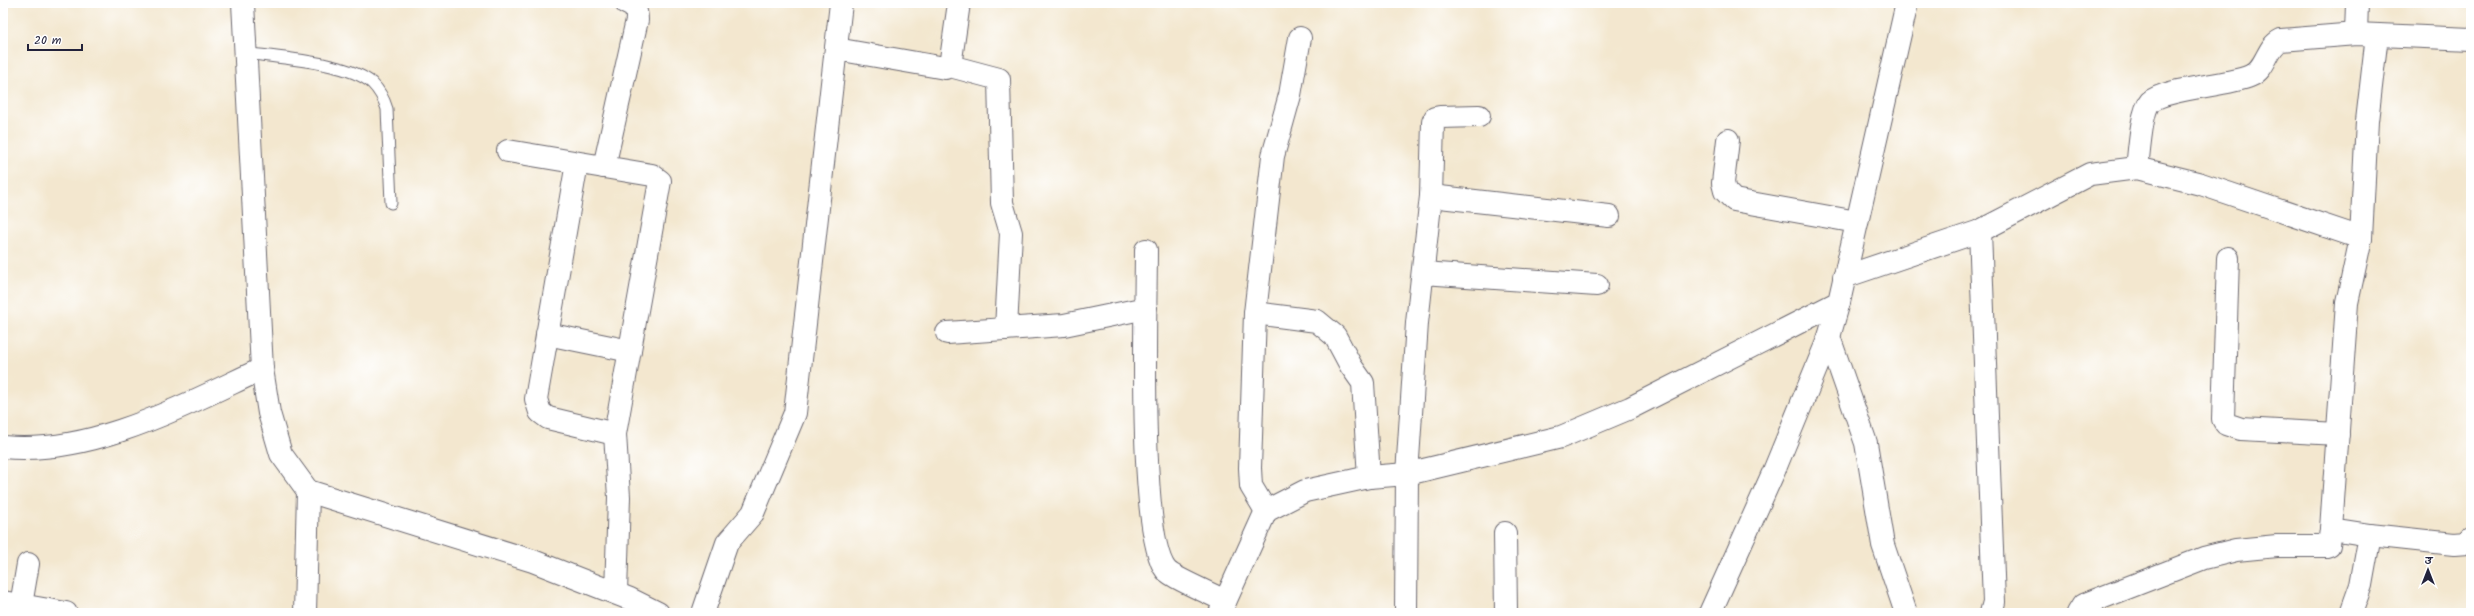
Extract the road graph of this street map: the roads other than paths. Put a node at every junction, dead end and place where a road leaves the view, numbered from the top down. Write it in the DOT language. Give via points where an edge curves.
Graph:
graph roads {
  1 [pos="244,3"];
  2 [pos="626,3"];
  3 [pos="841,3"];
  4 [pos="959,3"];
  5 [pos="1907,3"];
  6 [pos="2357,3"];
  7 [pos="2366,34"];
  8 [pos="1300,38"];
  9 [pos="2471,39"];
  10 [pos="836,49"];
  11 [pos="246,53"];
  12 [pos="950,66"];
  13 [pos="1480,116"];
  14 [pos="1728,140"];
  15 [pos="508,151"];
  16 [pos="577,163"];
  17 [pos="604,167"];
  18 [pos="2137,168"];
  19 [pos="1431,196"];
  20 [pos="391,203"];
  21 [pos="1609,216"];
  22 [pos="1857,222"];
  23 [pos="1980,231"];
  24 [pos="2361,238"];
  25 [pos="1146,250"];
  26 [pos="2228,258"];
  27 [pos="1423,273"];
  28 [pos="1844,277"];
  29 [pos="1597,285"];
  30 [pos="1839,302"];
  31 [pos="1146,308"];
  32 [pos="1255,313"];
  33 [pos="1006,329"];
  34 [pos="947,333"];
  35 [pos="547,334"];
  36 [pos="1828,337"];
  37 [pos="630,351"];
  38 [pos="262,369"];
  39 [pos="615,434"];
  40 [pos="2338,434"];
  41 [pos="3,447"];
  42 [pos="1407,474"];
  43 [pos="1369,478"];
  44 [pos="308,491"];
  45 [pos="1266,511"];
  46 [pos="2331,529"];
  47 [pos="1505,533"];
  48 [pos="2370,535"];
  49 [pos="2471,538"];
  50 [pos="28,564"];
  51 [pos="616,593"];
  52 [pos="12,603"];
  53 [pos="1222,607"];
  54 [pos="66,613"];
  55 [pos="305,613"];
  56 [pos="658,613"];
  57 [pos="703,613"];
  58 [pos="1406,613"];
  59 [pos="1506,613"];
  60 [pos="1710,613"];
  61 [pos="1906,613"];
  62 [pos="1990,613"];
  63 [pos="2078,613"];
  64 [pos="2351,613"];
  1 -- 11 [label="street"];
  2 -- 17 [label="street" via="634,7 637,20"];
  3 -- 10 [label="street"];
  4 -- 12 [label="street"];
  5 -- 22 [label="street"];
  6 -- 7 [label="street"];
  7 -- 9 [label="street"];
  7 -- 18 [label="street" via="2281,40 2275,43 2260,70 2252,75 2238,81 2162,95 2150,102 2145,114"];
  7 -- 24 [label="street" via="2367,121"];
  8 -- 32 [label="street" via="1290,95 1273,156"];
  10 -- 12 [label="street" via="937,68"];
  10 -- 57 [label="street" via="795,413 753,513 727,543"];
  11 -- 20 [label="lane" via="339,68 371,83 383,96 387,110"];
  11 -- 38 [label="street"];
  12 -- 33 [label="street" via="999,79 1002,203 1011,233"];
  13 -- 19 [label="street" via="1435,118 1432,135"];
  14 -- 22 [label="street" via="1723,182 1724,191 1734,200"];
  15 -- 16 [label="street"];
  16 -- 17 [label="street"];
  16 -- 35 [label="street"];
  17 -- 37 [label="street" via="652,175 660,181"];
  18 -- 23 [label="street" via="2090,174"];
  18 -- 24 [label="street" via="2201,184"];
  19 -- 21 [label="street"];
  19 -- 27 [label="street"];
  22 -- 28 [label="street"];
  23 -- 28 [label="street"];
  23 -- 62 [label="street" via="1994,602"];
  24 -- 40 [label="street" via="2347,303"];
  25 -- 31 [label="street"];
  26 -- 40 [label="street" via="2223,420 2226,424 2241,430"];
  27 -- 29 [label="street"];
  27 -- 42 [label="street"];
  28 -- 30 [label="street"];
  30 -- 36 [label="street"];
  30 -- 42 [label="street" via="1630,408 1561,437"];
  31 -- 33 [label="street" via="1064,325"];
  31 -- 53 [label="street" via="1147,461 1156,547 1167,570"];
  32 -- 43 [label="street" via="1317,321 1336,336 1363,383"];
  32 -- 45 [label="street" via="1251,486"];
  33 -- 34 [label="street"];
  35 -- 37 [label="street"];
  35 -- 39 [label="street" via="536,399 540,412 548,418"];
  36 -- 60 [label="street" via="1774,471"];
  36 -- 61 [label="street" via="1866,443 1883,545"];
  37 -- 39 [label="street"];
  38 -- 41 [label="street" via="130,428 54,446"];
  38 -- 44 [label="street" via="269,413 281,454"];
  39 -- 51 [label="street" via="619,497"];
  40 -- 46 [label="street"];
  42 -- 43 [label="street"];
  42 -- 58 [label="street"];
  43 -- 45 [label="street" via="1305,491"];
  44 -- 51 [label="street" via="533,561"];
  44 -- 55 [label="street"];
  45 -- 53 [label="street"];
  46 -- 48 [label="street"];
  46 -- 63 [label="street" via="2329,545 2326,546 2243,549 2204,558 2083,605"];
  47 -- 59 [label="street"];
  48 -- 49 [label="street" via="2454,544 2467,543"];
  48 -- 64 [label="street" via="2361,585"];
  50 -- 52 [label="street"];
  51 -- 56 [label="street"];
  52 -- 54 [label="street"];
}
